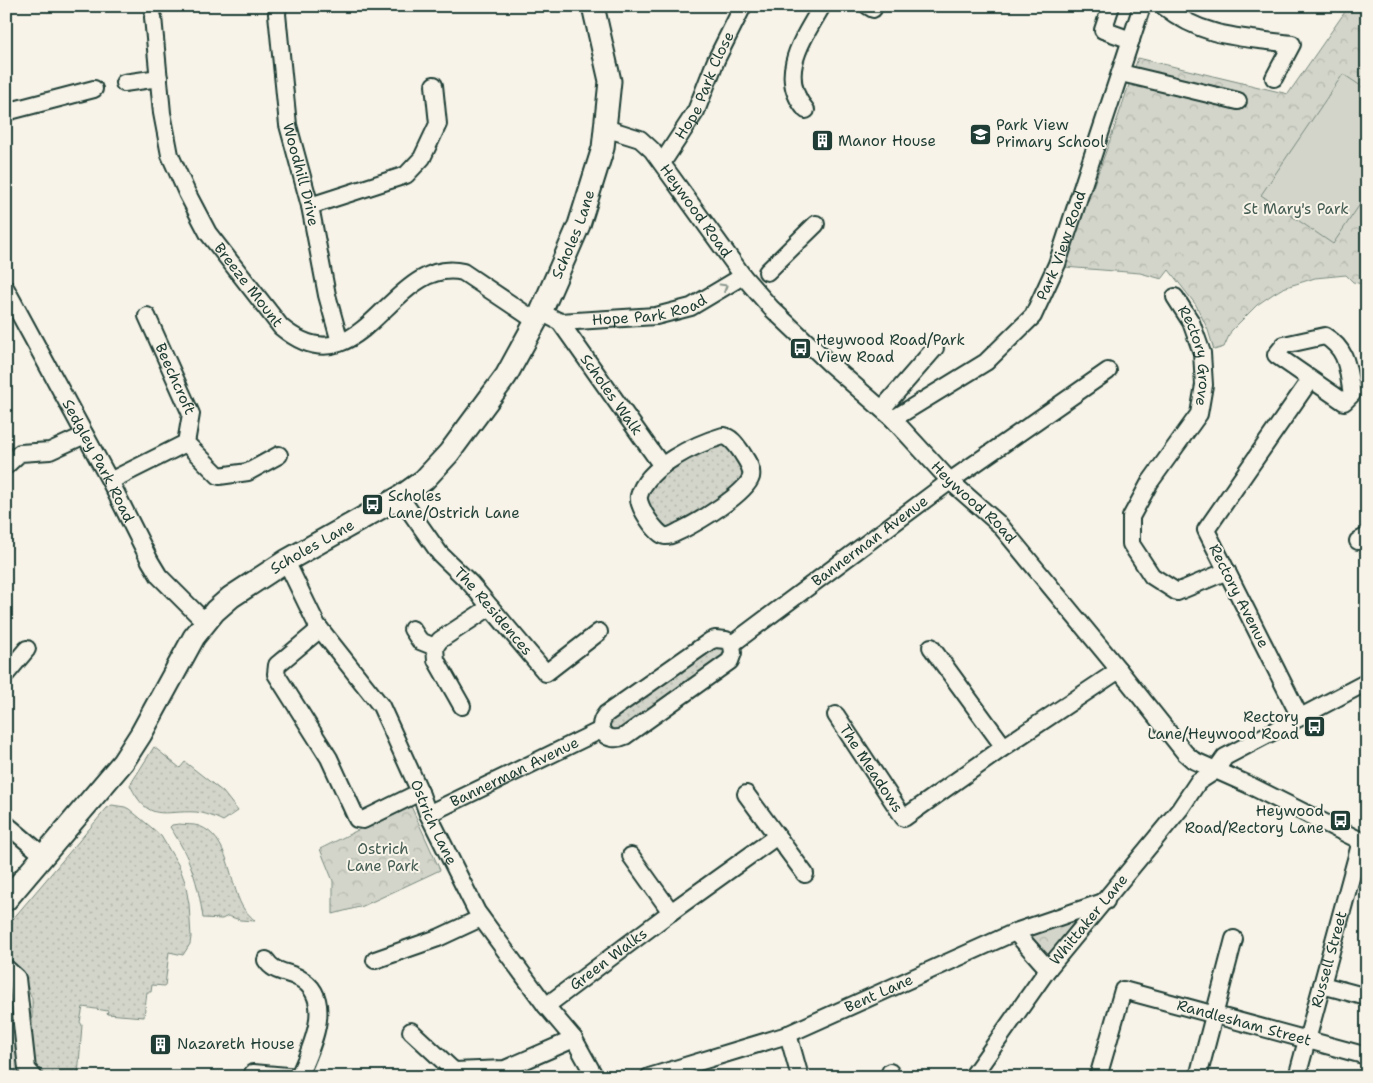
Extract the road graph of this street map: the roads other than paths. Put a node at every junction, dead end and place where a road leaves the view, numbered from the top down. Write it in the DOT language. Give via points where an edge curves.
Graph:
graph roads {
  1 [pos="278,6"];
  2 [pos="593,6"];
  3 [pos="743,6"];
  4 [pos="822,6"];
  5 [pos="1111,6"];
  6 [pos="1142,6"];
  7 [pos="1163,6"];
  8 [pos="153,17"];
  9 [pos="1131,40"];
  10 [pos="1121,72"];
  11 [pos="159,78"];
  12 [pos="1274,78"];
  13 [pos="124,83"];
  14 [pos="434,85"];
  15 [pos="94,89"];
  16 [pos="796,91"];
  17 [pos="1238,101"];
  18 [pos="783,103"];
  19 [pos="806,110"];
  20 [pos="6,112"];
  21 [pos="605,128"];
  22 [pos="662,162"];
  23 [pos="310,206"];
  24 [pos="816,224"];
  25 [pos="755,278"];
  26 [pos="6,289"];
  27 [pos="1175,297"];
  28 [pos="147,316"];
  29 [pos="547,318"];
  30 [pos="340,342"];
  31 [pos="934,348"];
  32 [pos="1108,371"];
  33 [pos="1310,380"];
  34 [pos="888,414"];
  35 [pos="85,435"];
  36 [pos="186,443"];
  37 [pos="280,455"];
  38 [pos="6,466"];
  39 [pos="662,466"];
  40 [pos="110,481"];
  41 [pos="950,481"];
  42 [pos="400,497"];
  43 [pos="286,562"];
  44 [pos="1227,571"];
  45 [pos="490,607"];
  46 [pos="205,622"];
  47 [pos="320,629"];
  48 [pos="412,629"];
  49 [pos="599,632"];
  50 [pos="732,644"];
  51 [pos="435,647"];
  52 [pos="931,647"];
  53 [pos="27,649"];
  54 [pos="1119,670"];
  55 [pos="6,674"];
  56 [pos="1367,682"];
  57 [pos="462,706"];
  58 [pos="836,715"];
  59 [pos="1300,717"];
  60 [pos="601,730"];
  61 [pos="1004,747"];
  62 [pos="1214,771"];
  63 [pos="420,792"];
  64 [pos="746,794"];
  65 [pos="428,814"];
  66 [pos="6,824"];
  67 [pos="777,836"];
  68 [pos="1364,843"];
  69 [pos="44,856"];
  70 [pos="631,856"];
  71 [pos="805,874"];
  72 [pos="6,900"];
  73 [pos="1106,901"];
  74 [pos="671,912"];
  75 [pos="481,918"];
  76 [pos="1016,932"];
  77 [pos="1234,939"];
  78 [pos="266,960"];
  79 [pos="375,960"];
  80 [pos="6,968"];
  81 [pos="1048,969"];
  82 [pos="1322,985"];
  83 [pos="1367,997"];
  84 [pos="546,1006"];
  85 [pos="1214,1016"];
  86 [pos="411,1031"];
  87 [pos="788,1034"];
  88 [pos="574,1039"];
  89 [pos="1307,1040"];
  90 [pos="1367,1056"];
  91 [pos="253,1073"];
  92 [pos="299,1076"];
  93 [pos="34,1077"];
  94 [pos="595,1077"];
  95 [pos="649,1077"];
  96 [pos="800,1077"];
  97 [pos="972,1077"];
  98 [pos="1098,1077"];
  99 [pos="1198,1077"];
  100 [pos="1297,1077"];
  1 -- 23 [label="street, Woodhill Drive" via="288,125"];
  2 -- 21 [label="main road, Scholes Lane" via="610,81"];
  3 -- 22 [label="street, Hope Park Close" via="716,60 696,111"];
  4 -- 16 [label="street" via="796,37 792,80"];
  5 -- 9 [label="street" via="1103,30"];
  6 -- 9 [label="street, Park View Road"];
  7 -- 12 [label="street" via="1212,33 1292,44"];
  8 -- 11 [label="street, Breeze Mount"];
  9 -- 10 [label="street, Park View Road"];
  10 -- 17 [label="street"];
  10 -- 34 [label="street, Park View Road" via="1057,264 1033,316 986,362"];
  11 -- 13 [label="street"];
  11 -- 30 [label="street, Breeze Mount" via="170,155 208,233 281,327 308,344 322,346"];
  14 -- 23 [label="street" via="438,124 422,158 406,175"];
  15 -- 20 [label="street"];
  16 -- 18 [label="street"];
  16 -- 19 [label="street"];
  21 -- 22 [label="street, Heywood Road" via="640,139"];
  21 -- 29 [label="main road, Scholes Lane" via="603,148"];
  22 -- 25 [label="street, Heywood Road"];
  23 -- 30 [label="street, Woodhill Drive" via="327,295"];
  24 -- 25 [label="street, Hope Park Road"];
  29 -- 25 [label="street, Hope Park Road, one-way" via="656,316 691,308"];
  25 -- 34 [label="street, Heywood Road" via="771,308"];
  26 -- 35 [label="street, Sedgley Park Road"];
  27 -- 44 [label="street, Rectory Grove" via="1191,322 1202,353 1204,385 1199,414 1150,482 1131,517 1131,544 1152,576 1177,592"];
  28 -- 36 [label="street, Beechcroft" via="190,414"];
  29 -- 30 [label="street, Breeze Mount" via="455,270 420,279 363,330"];
  29 -- 39 [label="street, Scholes Walk"];
  29 -- 42 [label="main road, Scholes Lane" via="449,453 424,480"];
  31 -- 34 [label="street"];
  32 -- 41 [label="street, Bannerman Avenue"];
  33 -- 33 [label="street" via="1276,355 1284,345 1325,336 1335,342 1344,355 1352,394 1344,402"];
  33 -- 44 [label="street, Rectory Avenue" via="1206,530"];
  34 -- 41 [label="street, Heywood Road"];
  35 -- 38 [label="street" via="50,451 20,452"];
  35 -- 40 [label="street, Sedgley Park Road"];
  36 -- 37 [label="street" via="218,476 248,472"];
  36 -- 40 [label="street"];
  39 -- 39 [label="street" via="647,482 639,498 657,532 666,536 698,522 734,497 751,477 750,466 740,450 723,436 707,441"];
  40 -- 46 [label="street, Sedgley Park Road" via="159,576"];
  41 -- 50 [label="street, Bannerman Avenue"];
  41 -- 54 [label="street, Heywood Road" via="999,524"];
  42 -- 43 [label="main road, Scholes Lane"];
  42 -- 45 [label="street, The Residences" via="440,554"];
  43 -- 46 [label="main road, Scholes Lane" via="231,597"];
  43 -- 47 [label="street, Ostrich Lane"];
  44 -- 59 [label="street, Rectory Avenue"];
  45 -- 49 [label="street, The Residences" via="546,673"];
  45 -- 51 [label="street" via="440,640"];
  46 -- 69 [label="main road, Scholes Lane" via="123,762"];
  47 -- 63 [label="street, Ostrich Lane" via="381,706"];
  47 -- 63 [label="street" via="277,664 276,674 329,758 356,819 363,820"];
  48 -- 51 [label="street" via="420,641"];
  50 -- 60 [label="street" via="726,640 710,641 606,714 601,720"];
  50 -- 60 [label="street" via="730,661 628,734 616,739"];
  51 -- 57 [label="street" via="436,660"];
  52 -- 61 [label="street"];
  53 -- 55 [label="street"];
  54 -- 61 [label="street, The Meadows"];
  54 -- 62 [label="street, Heywood Road" via="1185,753"];
  56 -- 59 [label="street, Whittaker Lane"];
  58 -- 61 [label="street, The Meadows" via="904,818"];
  59 -- 62 [label="street, Whittaker Lane" via="1225,757"];
  60 -- 65 [label="street, Bannerman Avenue"];
  62 -- 68 [label="street, Heywood Road" via="1247,784"];
  62 -- 73 [label="street, Whittaker Lane" via="1198,782 1180,810"];
  63 -- 65 [label="street, Ostrich Lane"];
  64 -- 67 [label="street"];
  65 -- 75 [label="street, Ostrich Lane"];
  66 -- 69 [label="street"];
  67 -- 71 [label="street"];
  67 -- 74 [label="street, Green Walks"];
  68 -- 82 [label="street, Russell Street"];
  69 -- 72 [label="main road, Scholes Lane"];
  70 -- 74 [label="street"];
  73 -- 76 [label="street, Bent Lane"];
  73 -- 81 [label="street, Whittaker Lane"];
  74 -- 84 [label="street, Green Walks"];
  75 -- 79 [label="street" via="438,938"];
  75 -- 84 [label="street, Ostrich Lane"];
  76 -- 81 [label="street"];
  76 -- 87 [label="street, Bent Lane"];
  77 -- 85 [label="street"];
  78 -- 92 [label="street" via="274,969 306,982 315,998 316,1035"];
  80 -- 93 [label="street" via="17,978 27,1069"];
  81 -- 97 [label="street, Whittaker Lane"];
  82 -- 83 [label="street"];
  82 -- 89 [label="street, Russell Street"];
  84 -- 88 [label="street, Ostrich Lane"];
  85 -- 89 [label="street, Randlesham Street"];
  85 -- 98 [label="street, Randlesham Street" via="1123,990"];
  85 -- 99 [label="street"];
  86 -- 88 [label="street" via="454,1071 505,1069"];
  87 -- 95 [label="street, Bent Lane"];
  87 -- 96 [label="street"];
  88 -- 94 [label="street, Ostrich Lane"];
  89 -- 90 [label="street, Randlesham Street"];
  89 -- 100 [label="street, Russell Street"];
  91 -- 92 [label="street"];
}
